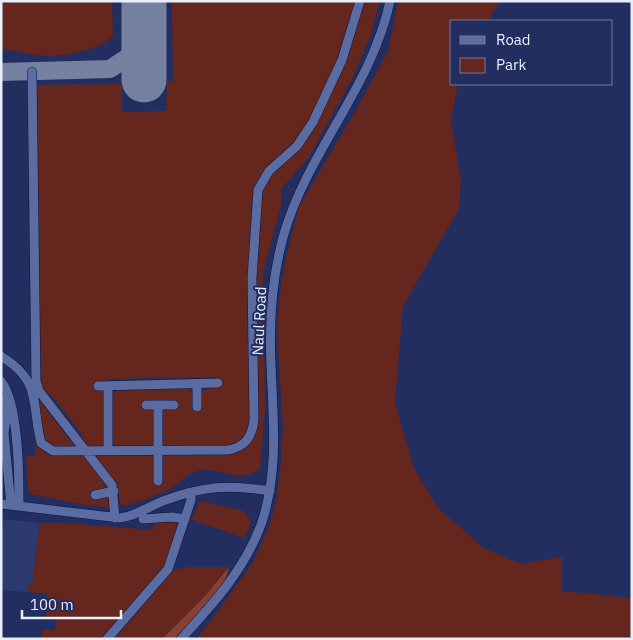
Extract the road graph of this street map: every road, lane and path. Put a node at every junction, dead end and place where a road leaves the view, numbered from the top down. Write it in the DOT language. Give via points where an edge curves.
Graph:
graph roads {
  1 [pos="360,1"];
  2 [pos="390,1"];
  3 [pos="32,72"];
  4 [pos="1,356"];
  5 [pos="1,382"];
  6 [pos="218,383"];
  7 [pos="197,384"];
  8 [pos="1,398"];
  9 [pos="158,405"];
  10 [pos="174,405"];
  11 [pos="146,406"];
  12 [pos="197,407"];
  13 [pos="2,431"];
  14 [pos="158,450"];
  15 [pos="86,451"];
  16 [pos="108,451"];
  17 [pos="7,476"];
  18 [pos="158,481"];
  19 [pos="1,485"];
  20 [pos="114,491"];
  21 [pos="270,491"];
  22 [pos="191,494"];
  23 [pos="95,495"];
  24 [pos="1,504"];
  25 [pos="15,505"];
  26 [pos="115,518"];
  27 [pos="143,519"];
  28 [pos="185,519"];
  29 [pos="107,639"];
  30 [pos="181,639"];
  1 -- 14 [label="street" via="342,60 313,122 297,146 269,171 258,190 252,278 254,420 250,437 228,450"];
  2 -- 21 [label="street, Naul Road" via="367,70 301,188 284,234 270,327 276,436"];
  3 -- 15 [label="street" via="36,381 39,391"];
  4 -- 15 [label="street" via="22,370 30,385 41,443 53,451"];
  5 -- 25 [label="street" via="13,406"];
  6 -- 7 [label="street"];
  7 -- 12 [label="street"];
  7 -- 16 [label="street" via="103,386"];
  8 -- 13 [label="street" via="7,413"];
  9 -- 10 [label="street"];
  9 -- 11 [label="street"];
  9 -- 14 [label="street"];
  13 -- 17 [label="street"];
  14 -- 16 [label="street"];
  14 -- 18 [label="street"];
  15 -- 16 [label="street"];
  15 -- 20 [label="street"];
  17 -- 19 [label="street"];
  17 -- 25 [label="street"];
  20 -- 23 [label="street"];
  20 -- 26 [label="street"];
  21 -- 22 [label="street" via="230,486"];
  21 -- 30 [label="street, Naul Road" via="262,522 236,574"];
  22 -- 26 [label="street" via="130,516"];
  22 -- 28 [label="street"];
  24 -- 25 [label="street"];
  25 -- 26 [label="street"];
  27 -- 28 [label="street"];
  28 -- 29 [label="street" via="168,569"];
}
